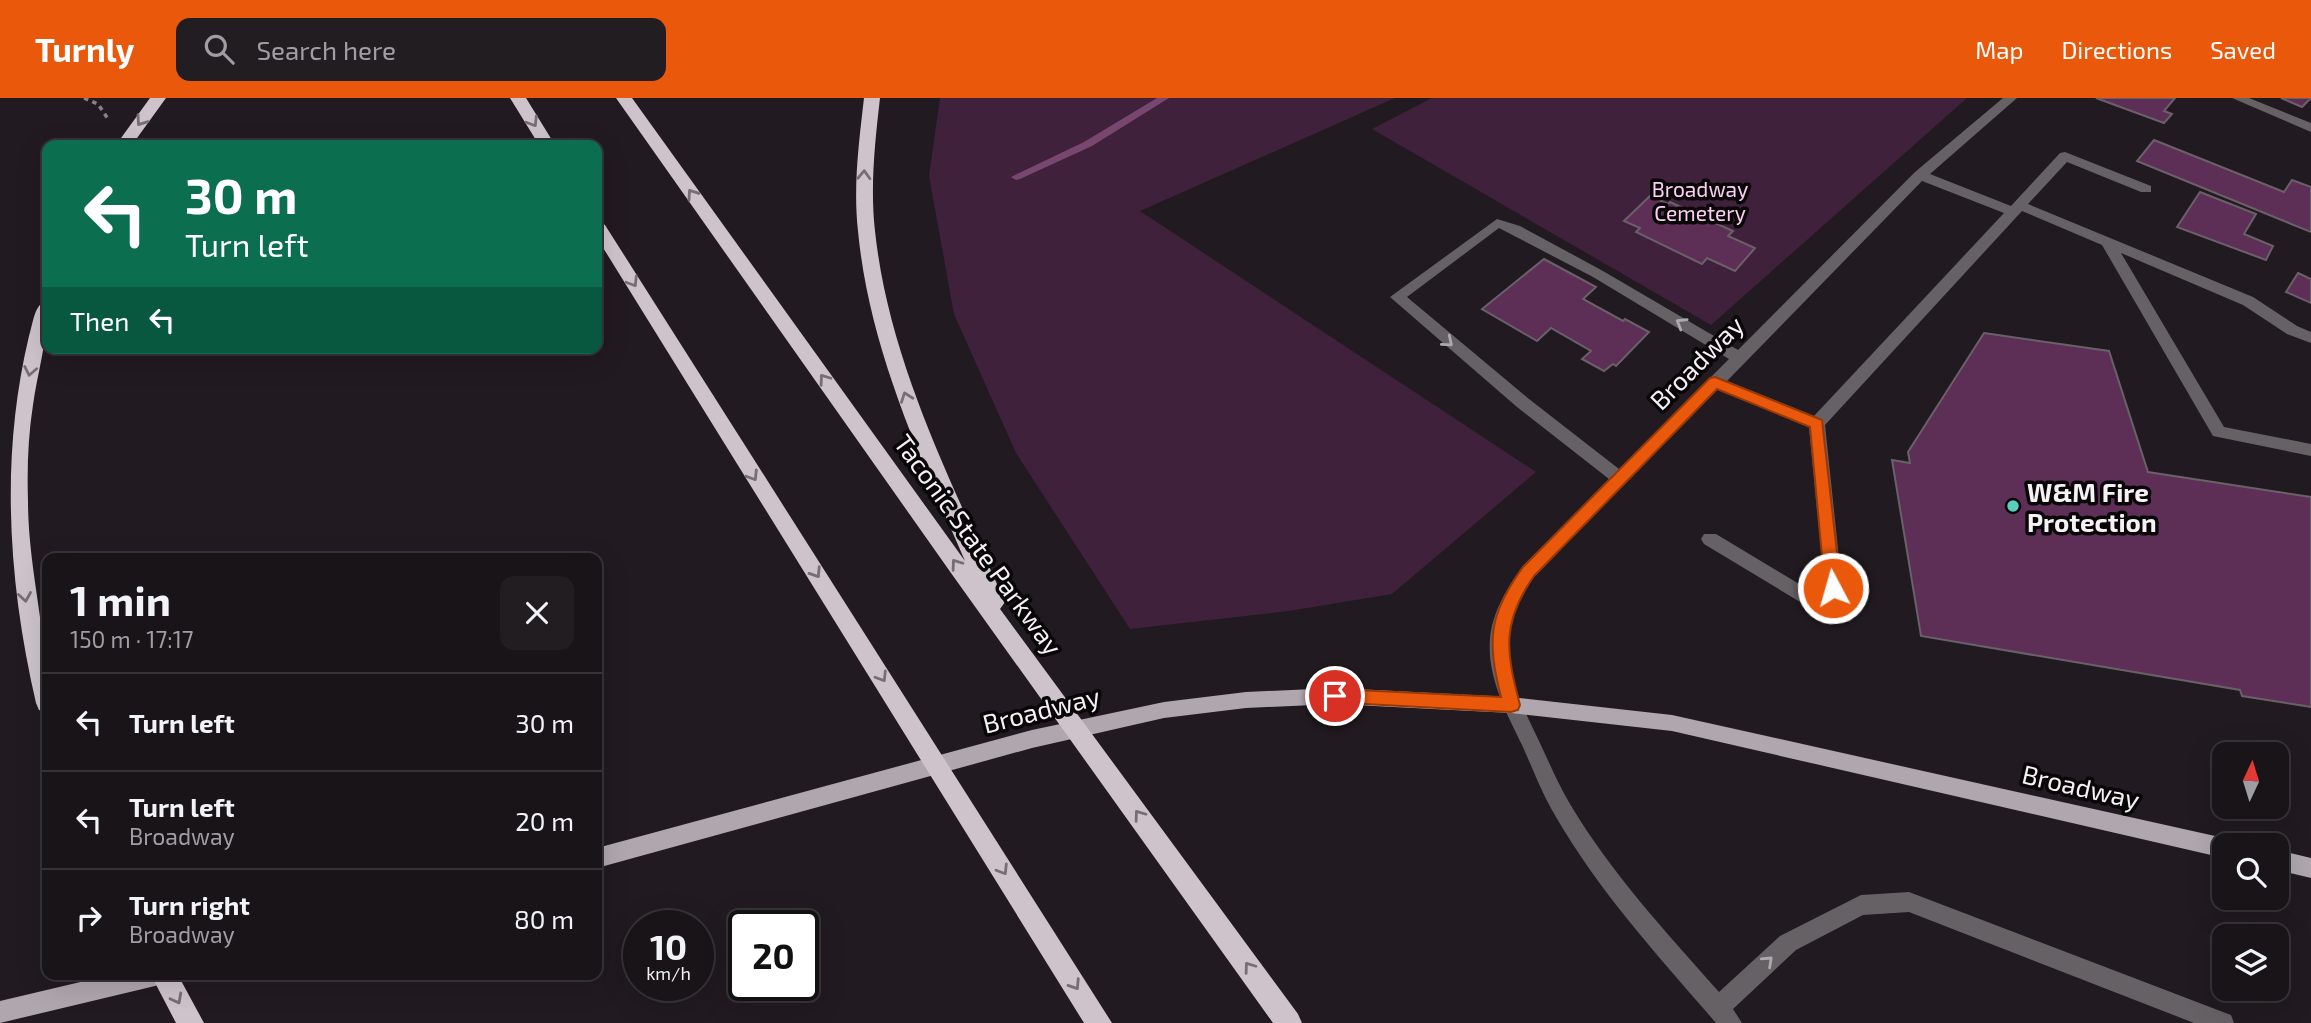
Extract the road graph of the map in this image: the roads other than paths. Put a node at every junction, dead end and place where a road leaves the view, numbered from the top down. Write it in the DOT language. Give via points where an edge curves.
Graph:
graph roads {
  1 [pos="158,98"];
  2 [pos="518,98"];
  3 [pos="624,98"];
  4 [pos="872,98"];
  5 [pos="2011,98"];
  6 [pos="2238,98"];
  7 [pos="2311,128"];
  8 [pos="128,140"];
  9 [pos="544,140"];
  10 [pos="1920,176"];
  11 [pos="2146,190"];
  12 [pos="2016,208"];
  13 [pos="602,233"];
  14 [pos="2107,242"];
  15 [pos="42,326"];
  16 [pos="2311,338"];
  17 [pos="1740,358"];
  18 [pos="1715,382"];
  19 [pos="1817,424"];
  20 [pos="2311,450"];
  21 [pos="1620,479"];
  22 [pos="1710,539"];
  23 [pos="1010,639"];
  24 [pos="42,684"];
  25 [pos="1511,705"];
  26 [pos="2212,845"];
  27 [pos="602,857"];
  28 [pos="2289,863"];
  29 [pos="2311,868"];
  30 [pos="134,980"];
  31 [pos="167,980"];
  32 [pos="0,1012"];
  33 [pos="1724,1015"];
  34 [pos="191,1023"];
  35 [pos="1099,1023"];
  36 [pos="1289,1023"];
  37 [pos="2223,1023"];
  1 -- 8 [label="highway, one-way"];
  2 -- 9 [label="highway, one-way"];
  23 -- 3 [label="highway, Taconic State Parkway, one-way"];
  23 -- 4 [label="highway, one-way" via="907,401 876,302 863,216"];
  5 -- 10 [label="street, Broadway"];
  6 -- 7 [label="street"];
  10 -- 12 [label="street"];
  10 -- 17 [label="street, Broadway"];
  11 -- 12 [label="street" via="2065,156"];
  12 -- 14 [label="street"];
  12 -- 19 [label="street"];
  13 -- 35 [label="highway, one-way"];
  14 -- 16 [label="street" via="2248,301"];
  14 -- 20 [label="street" via="2219,432"];
  15 -- 24 [label="highway, one-way" via="21,412 16,467 23,581"];
  17 -- 18 [label="street, Broadway"];
  17 -- 21 [label="street, one-way" via="1598,274 1497,223 1397,297"];
  18 -- 19 [label="street"];
  18 -- 21 [label="street, Broadway"];
  19 -- 22 [label="street" via="1836,615"];
  21 -- 25 [label="street, Broadway" via="1514,591 1499,639"];
  36 -- 23 [label="highway, Taconic State Parkway, one-way"];
  25 -- 26 [label="main road, Broadway" via="1672,723"];
  25 -- 27 [label="main road, Broadway" via="1335,696 1164,710 1032,739"];
  25 -- 33 [label="street" via="1563,811 1634,914"];
  28 -- 29 [label="main road"];
  30 -- 32 [label="main road"];
  31 -- 34 [label="highway, one-way"];
  33 -- 37 [label="street, one-way" via="1788,943 1861,905 1909,902"];
}
